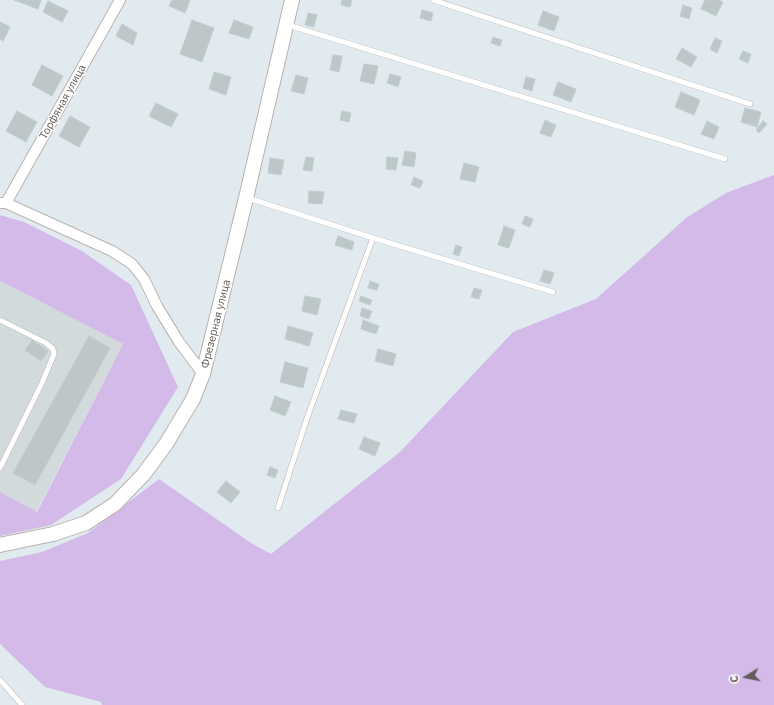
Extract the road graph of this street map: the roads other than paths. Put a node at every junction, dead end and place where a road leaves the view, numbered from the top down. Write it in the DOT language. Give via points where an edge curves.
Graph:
graph roads {
  1 [pos="120,0"];
  2 [pos="292,0"];
  3 [pos="433,0"];
  4 [pos="286,24"];
  5 [pos="750,104"];
  6 [pos="725,159"];
  7 [pos="246,198"];
  8 [pos="3,203"];
  9 [pos="373,238"];
  10 [pos="553,292"];
  11 [pos="0,320"];
  12 [pos="204,374"];
  13 [pos="0,468"];
  14 [pos="278,508"];
  15 [pos="0,545"];
  16 [pos="0,680"];
  17 [pos="22,705"];
  1 -- 8 [label="street, Торфяная улица"];
  2 -- 4 [label="street, Фрезерная улица"];
  3 -- 5 [label="lane"];
  4 -- 6 [label="lane"];
  4 -- 7 [label="street, Фрезерная улица"];
  7 -- 9 [label="lane"];
  7 -- 12 [label="street, Фрезерная улица"];
  8 -- 12 [label="street" via="112,251 132,264 144,279 179,342"];
  9 -- 10 [label="lane"];
  9 -- 14 [label="lane" via="307,418"];
  11 -- 13 [label="lane" via="46,343 53,349 54,354"];
  12 -- 15 [label="street, Фрезерная улица" via="193,399 166,444 143,475 115,504 86,523 53,534"];
  16 -- 17 [label="lane"];
}
